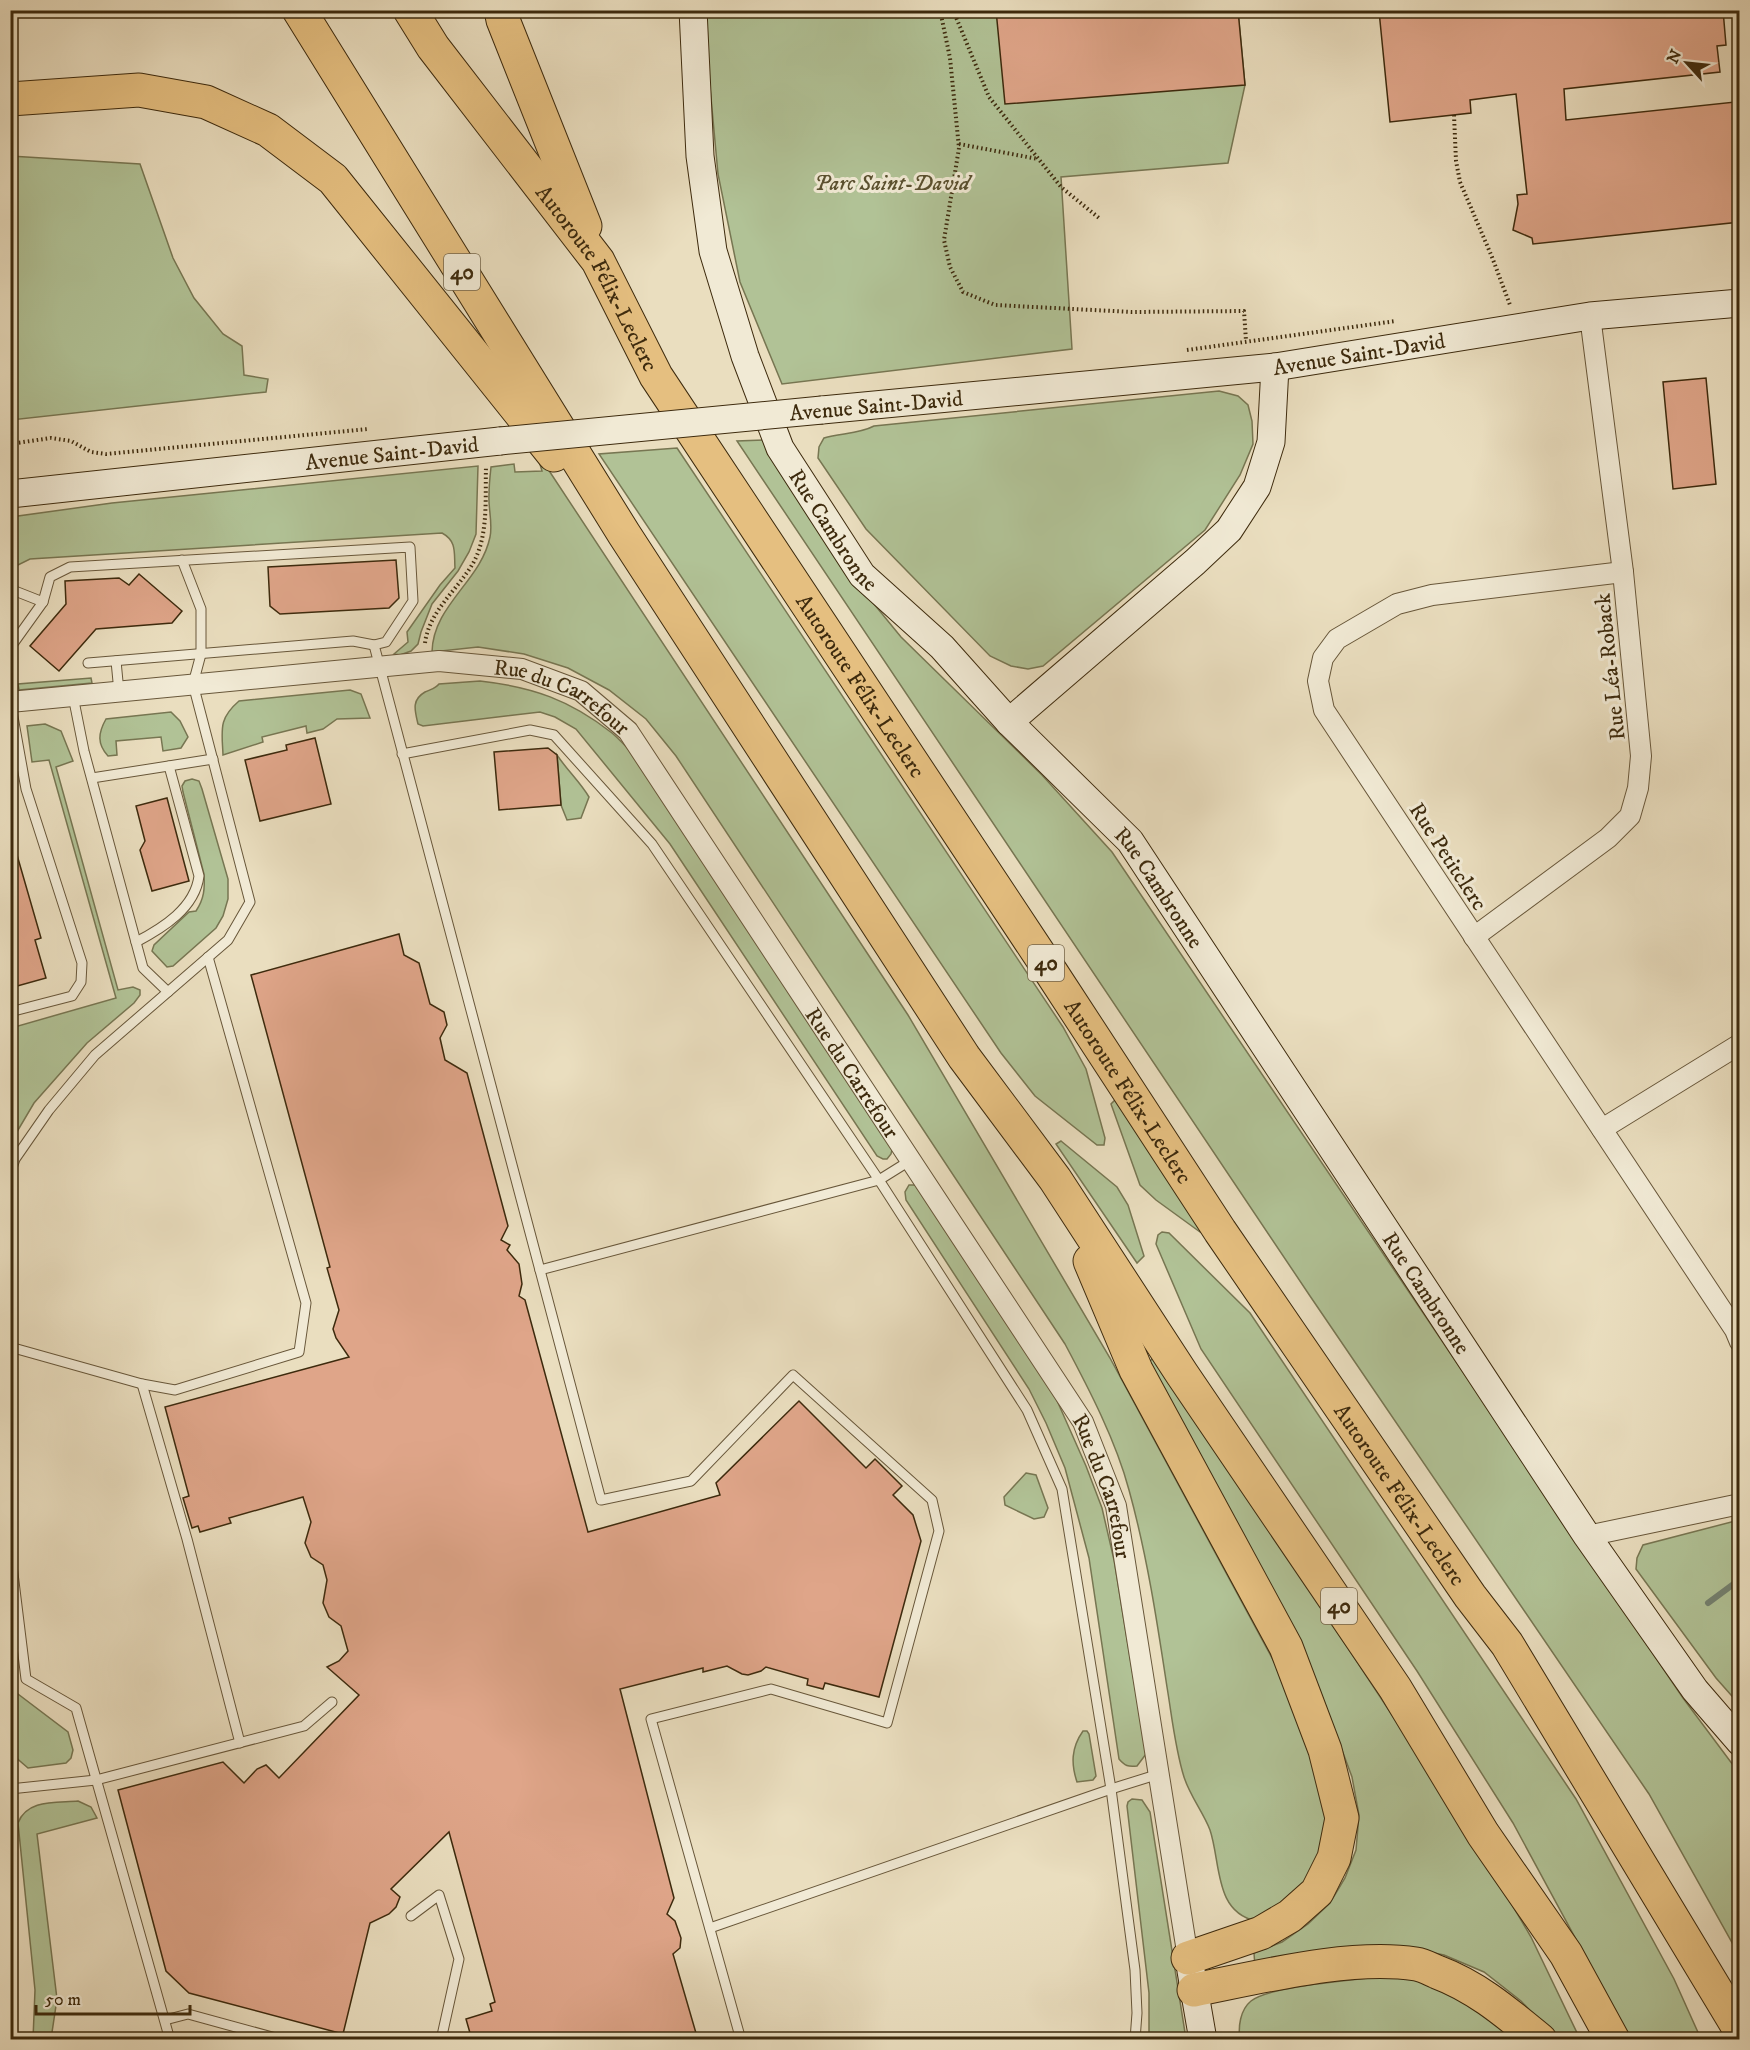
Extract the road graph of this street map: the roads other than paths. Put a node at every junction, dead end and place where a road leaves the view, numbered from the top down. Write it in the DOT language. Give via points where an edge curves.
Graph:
graph roads {
  1 [pos="299,10"];
  2 [pos="410,10"];
  3 [pos="501,10"];
  4 [pos="693,10"];
  5 [pos="10,99"];
  6 [pos="598,261"];
  7 [pos="1740,303"];
  8 [pos="1590,316"];
  9 [pos="1275,367"];
  10 [pos="10,494"];
  11 [pos="624,534"];
  12 [pos="182,560"];
  13 [pos="1623,572"];
  14 [pos="10,589"];
  15 [pos="43,602"];
  16 [pos="374,645"];
  17 [pos="10,648"];
  18 [pos="201,654"];
  19 [pos="116,661"];
  20 [pos="88,663"];
  21 [pos="379,666"];
  22 [pos="194,684"];
  23 [pos="118,692"];
  24 [pos="73,696"];
  25 [pos="11,701"];
  26 [pos="1010,722"];
  27 [pos="402,754"];
  28 [pos="213,759"];
  29 [pos="169,766"];
  30 [pos="92,778"];
  31 [pos="1474,937"];
  32 [pos="136,942"];
  33 [pos="208,957"];
  34 [pos="168,992"];
  35 [pos="10,1012"];
  36 [pos="1740,1044"];
  37 [pos="1602,1129"];
  38 [pos="911,1161"];
  39 [pos="10,1174"];
  40 [pos="1055,1179"];
  41 [pos="879,1180"];
  42 [pos="540,1270"];
  43 [pos="1740,1342"];
  44 [pos="10,1347"];
  45 [pos="142,1384"];
  46 [pos="1740,1504"];
  47 [pos="1587,1536"];
  48 [pos="10,1549"];
  49 [pos="332,1702"];
  50 [pos="1740,1742"];
  51 [pos="240,1743"];
  52 [pos="1159,1774"];
  53 [pos="96,1780"];
  54 [pos="10,1789"];
  55 [pos="1111,1789"];
  56 [pos="411,1916"];
  57 [pos="710,1928"];
  58 [pos="1188,1958"];
  59 [pos="1194,1990"];
  60 [pos="165,2020"];
  61 [pos="1740,2030"];
  62 [pos="170,2040"];
  63 [pos="283,2040"];
  64 [pos="441,2040"];
  65 [pos="741,2040"];
  66 [pos="1135,2040"];
  67 [pos="1203,2040"];
  68 [pos="1540,2040"];
  69 [pos="1613,2040"];
  1 -- 11 [label="highway, 40"];
  2 -- 6 [label="highway, Autoroute Félix-Leclerc / 40"];
  3 -- 6 [label="highway"];
  4 -- 26 [label="street, Rue Cambronne" via="700,156 713,251 745,356 780,448 862,576 942,647"];
  5 -- 11 [label="highway" via="139,90 206,102 268,130 333,179 602,515"];
  6 -- 61 [label="highway, Autoroute Félix-Leclerc / 40" via="656,376 1220,1232 1507,1644"];
  7 -- 8 [label="street, Avenue Saint-David"];
  8 -- 9 [label="street, Avenue Saint-David"];
  8 -- 13 [label="street, Rue Léa-Roback"];
  9 -- 10 [label="street, Avenue Saint-David, bridge" via="493,442"];
  9 -- 26 [label="street" via="1271,442 1257,487 1229,530"];
  11 -- 40 [label="highway, 40" via="964,1057"];
  12 -- 15 [label="lane" via="70,567 50,577"];
  12 -- 16 [label="lane" via="410,547 413,601 386,642"];
  12 -- 18 [label="lane" via="201,609"];
  13 -- 31 [label="street, Rue Léa-Roback" via="1641,756 1630,816 1608,838"];
  13 -- 31 [label="street, Rue Petitclerc" via="1432,595 1397,604 1337,639 1323,658 1318,681 1324,710"];
  14 -- 15 [label="lane"];
  15 -- 17 [label="lane"];
  16 -- 18 [label="lane" via="353,641"];
  16 -- 21 [label="lane"];
  18 -- 19 [label="lane"];
  18 -- 22 [label="lane"];
  19 -- 20 [label="lane"];
  19 -- 23 [label="lane"];
  21 -- 22 [label="street, Rue du Carrefour"];
  21 -- 27 [label="lane"];
  21 -- 38 [label="street, Rue du Carrefour" via="439,661 522,669 581,691 628,731"];
  22 -- 23 [label="street, Rue du Carrefour"];
  22 -- 28 [label="lane"];
  23 -- 24 [label="street, Rue du Carrefour"];
  24 -- 25 [label="street, Rue du Carrefour"];
  24 -- 30 [label="lane"];
  25 -- 35 [label="lane" via="26,789 82,963 81,982 72,996"];
  26 -- 47 [label="street, Rue Cambronne" via="1130,841"];
  27 -- 41 [label="lane" via="530,730 554,735 652,844"];
  27 -- 42 [label="lane"];
  28 -- 29 [label="lane"];
  28 -- 33 [label="lane" via="250,902 228,940"];
  29 -- 30 [label="lane"];
  29 -- 32 [label="lane" via="199,876 197,887 191,901 157,931"];
  30 -- 32 [label="lane"];
  31 -- 37 [label="street, Rue Petitclerc"];
  32 -- 34 [label="lane" via="143,968"];
  33 -- 34 [label="lane"];
  33 -- 45 [label="lane" via="306,1303 299,1352 175,1390"];
  34 -- 39 [label="lane" via="95,1055 49,1110 15,1159"];
  36 -- 37 [label="street"];
  37 -- 43 [label="street, Rue Petitclerc"];
  38 -- 41 [label="lane"];
  38 -- 52 [label="street, Rue du Carrefour" via="1083,1422 1116,1506"];
  40 -- 58 [label="highway" via="1136,1370 1286,1647 1325,1750 1342,1818 1334,1858 1317,1892 1290,1916 1262,1933"];
  40 -- 69 [label="highway, 40" via="1188,1384 1395,1688 1483,1834 1566,1954"];
  41 -- 42 [label="lane"];
  41 -- 55 [label="lane" via="1028,1410 1062,1489"];
  42 -- 57 [label="lane" via="601,1500 691,1481 793,1375 932,1500 939,1531 887,1723 771,1689 651,1719"];
  44 -- 45 [label="lane"];
  45 -- 51 [label="lane"];
  46 -- 47 [label="street"];
  47 -- 50 [label="street, Rue Cambronne" via="1695,1690"];
  48 -- 53 [label="lane" via="26,1679 76,1708"];
  49 -- 51 [label="lane" via="304,1726"];
  51 -- 53 [label="lane"];
  52 -- 55 [label="lane"];
  52 -- 58 [label="street, Rue du Carrefour"];
  53 -- 54 [label="lane"];
  53 -- 60 [label="lane"];
  55 -- 57 [label="lane"];
  55 -- 66 [label="lane" via="1135,1971"];
  56 -- 64 [label="lane" via="439,1895 459,1959"];
  57 -- 65 [label="lane"];
  58 -- 59 [label="street, Rue du Carrefour"];
  59 -- 67 [label="street, Rue du Carrefour"];
  59 -- 68 [label="highway" via="1304,1969 1367,1963 1417,1964 1493,2001"];
  60 -- 62 [label="lane"];
  60 -- 63 [label="lane" via="188,2014"];
}
